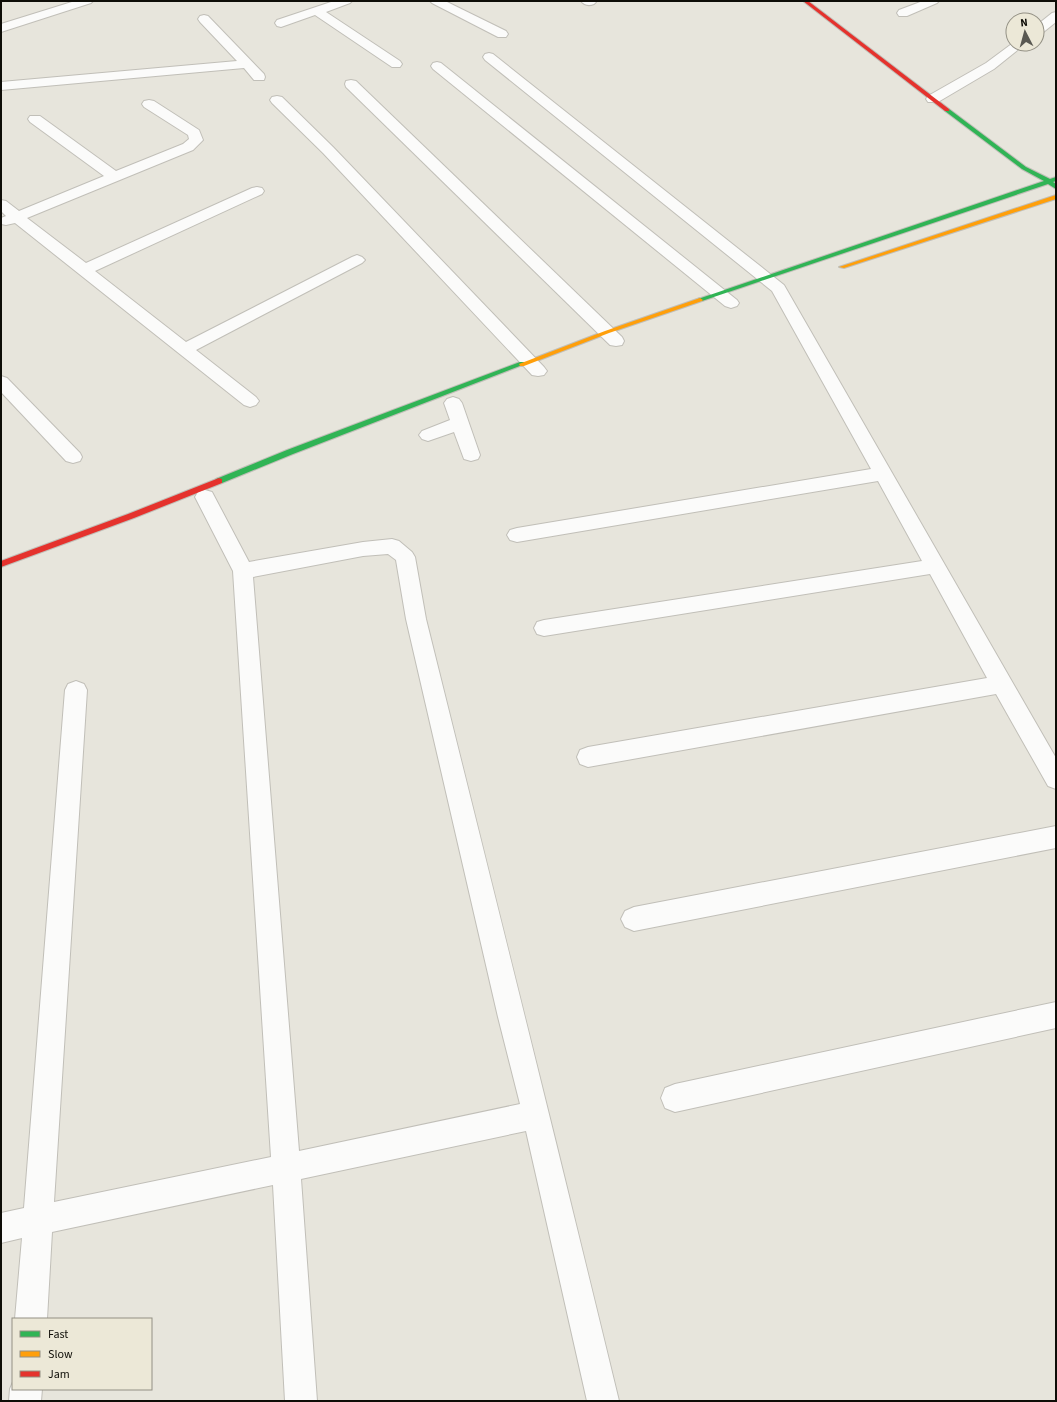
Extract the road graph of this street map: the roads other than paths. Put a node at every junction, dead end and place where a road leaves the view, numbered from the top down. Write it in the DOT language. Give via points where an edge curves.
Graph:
graph roads {
  1 [pos="87,1"];
  2 [pos="436,1"];
  3 [pos="805,1"];
  4 [pos="933,1"];
  5 [pos="339,2"];
  6 [pos="317,11"];
  7 [pos="903,13"];
  8 [pos="1056,16"];
  9 [pos="204,19"];
  10 [pos="281,23"];
  11 [pos="1045,25"];
  12 [pos="1,28"];
  13 [pos="502,34"];
  14 [pos="1008,52"];
  15 [pos="489,57"];
  16 [pos="246,64"];
  17 [pos="396,64"];
  18 [pos="437,66"];
  19 [pos="259,76"];
  20 [pos="351,84"];
  21 [pos="1,86"];
  22 [pos="933,99"];
  23 [pos="277,100"];
  24 [pos="149,104"];
  25 [pos="35,119"];
  26 [pos="1024,168"];
  27 [pos="114,177"];
  28 [pos="1054,182"];
  29 [pos="1030,187"];
  30 [pos="257,191"];
  31 [pos="1052,199"];
  32 [pos="1,204"];
  33 [pos="1056,208"];
  34 [pos="16,216"];
  35 [pos="946,217"];
  36 [pos="1,222"];
  37 [pos="962,229"];
  38 [pos="357,260"];
  39 [pos="84,270"];
  40 [pos="831,271"];
  41 [pos="774,286"];
  42 [pos="728,301"];
  43 [pos="614,339"];
  44 [pos="184,349"];
  45 [pos="535,369"];
  46 [pos="1,382"];
  47 [pos="250,401"];
  48 [pos="453,403"];
  49 [pos="460,423"];
  50 [pos="428,435"];
  51 [pos="290,452"];
  52 [pos="471,455"];
  53 [pos="73,457"];
  54 [pos="298,462"];
  55 [pos="883,474"];
  56 [pos="205,497"];
  57 [pos="131,516"];
  58 [pos="139,524"];
  59 [pos="517,535"];
  60 [pos="1,564"];
  61 [pos="935,566"];
  62 [pos="243,571"];
  63 [pos="544,628"];
  64 [pos="1002,684"];
  65 [pos="76,690"];
  66 [pos="588,757"];
  67 [pos="1056,779"];
  68 [pos="1056,837"];
  69 [pos="634,919"];
  70 [pos="1056,1015"];
  71 [pos="675,1098"];
  72 [pos="536,1114"];
  73 [pos="286,1168"];
  74 [pos="39,1220"];
  75 [pos="1,1228"];
  76 [pos="31,1318"];
  77 [pos="26,1390"];
  78 [pos="25,1401"];
  79 [pos="301,1401"];
  80 [pos="603,1401"];
  1 -- 12 [label="street"];
  2 -- 13 [label="street"];
  3 -- 22 [label="street"];
  4 -- 7 [label="street"];
  5 -- 6 [label="street"];
  6 -- 10 [label="street"];
  6 -- 17 [label="street"];
  8 -- 11 [label="street"];
  9 -- 16 [label="street"];
  14 -- 22 [label="street" via="990,66"];
  15 -- 41 [label="street"];
  16 -- 19 [label="street"];
  16 -- 21 [label="street"];
  18 -- 42 [label="street"];
  20 -- 43 [label="street"];
  22 -- 26 [label="street"];
  23 -- 45 [label="street" via="328,150"];
  24 -- 27 [label="street" via="194,133 196,140 188,147"];
  25 -- 27 [label="street"];
  26 -- 28 [label="street"];
  26 -- 29 [label="street"];
  27 -- 34 [label="street"];
  28 -- 29 [label="street"];
  29 -- 31 [label="street"];
  29 -- 35 [label="street"];
  30 -- 39 [label="street"];
  31 -- 33 [label="street"];
  31 -- 37 [label="street"];
  32 -- 34 [label="street"];
  34 -- 36 [label="street"];
  34 -- 39 [label="street"];
  35 -- 37 [label="street"];
  35 -- 41 [label="street"];
  37 -- 40 [label="street"];
  38 -- 44 [label="street"];
  39 -- 44 [label="street"];
  41 -- 42 [label="street"];
  41 -- 55 [label="street"];
  42 -- 43 [label="street"];
  43 -- 45 [label="street"];
  44 -- 47 [label="street"];
  45 -- 51 [label="street"];
  46 -- 53 [label="street"];
  48 -- 49 [label="street"];
  49 -- 50 [label="street"];
  49 -- 52 [label="street"];
  51 -- 54 [label="street"];
  51 -- 57 [label="street"];
  55 -- 59 [label="street"];
  55 -- 61 [label="street"];
  56 -- 62 [label="street"];
  57 -- 58 [label="street"];
  57 -- 60 [label="street"];
  61 -- 63 [label="street"];
  61 -- 64 [label="street"];
  62 -- 72 [label="street" via="392,546 405,557 418,627"];
  62 -- 73 [label="street"];
  64 -- 66 [label="street"];
  64 -- 67 [label="street"];
  65 -- 74 [label="street"];
  68 -- 69 [label="street"];
  70 -- 71 [label="street"];
  72 -- 73 [label="street"];
  72 -- 80 [label="street"];
  73 -- 74 [label="street"];
  73 -- 79 [label="street"];
  74 -- 75 [label="street"];
  74 -- 76 [label="street"];
  77 -- 78 [label="street"];
}
